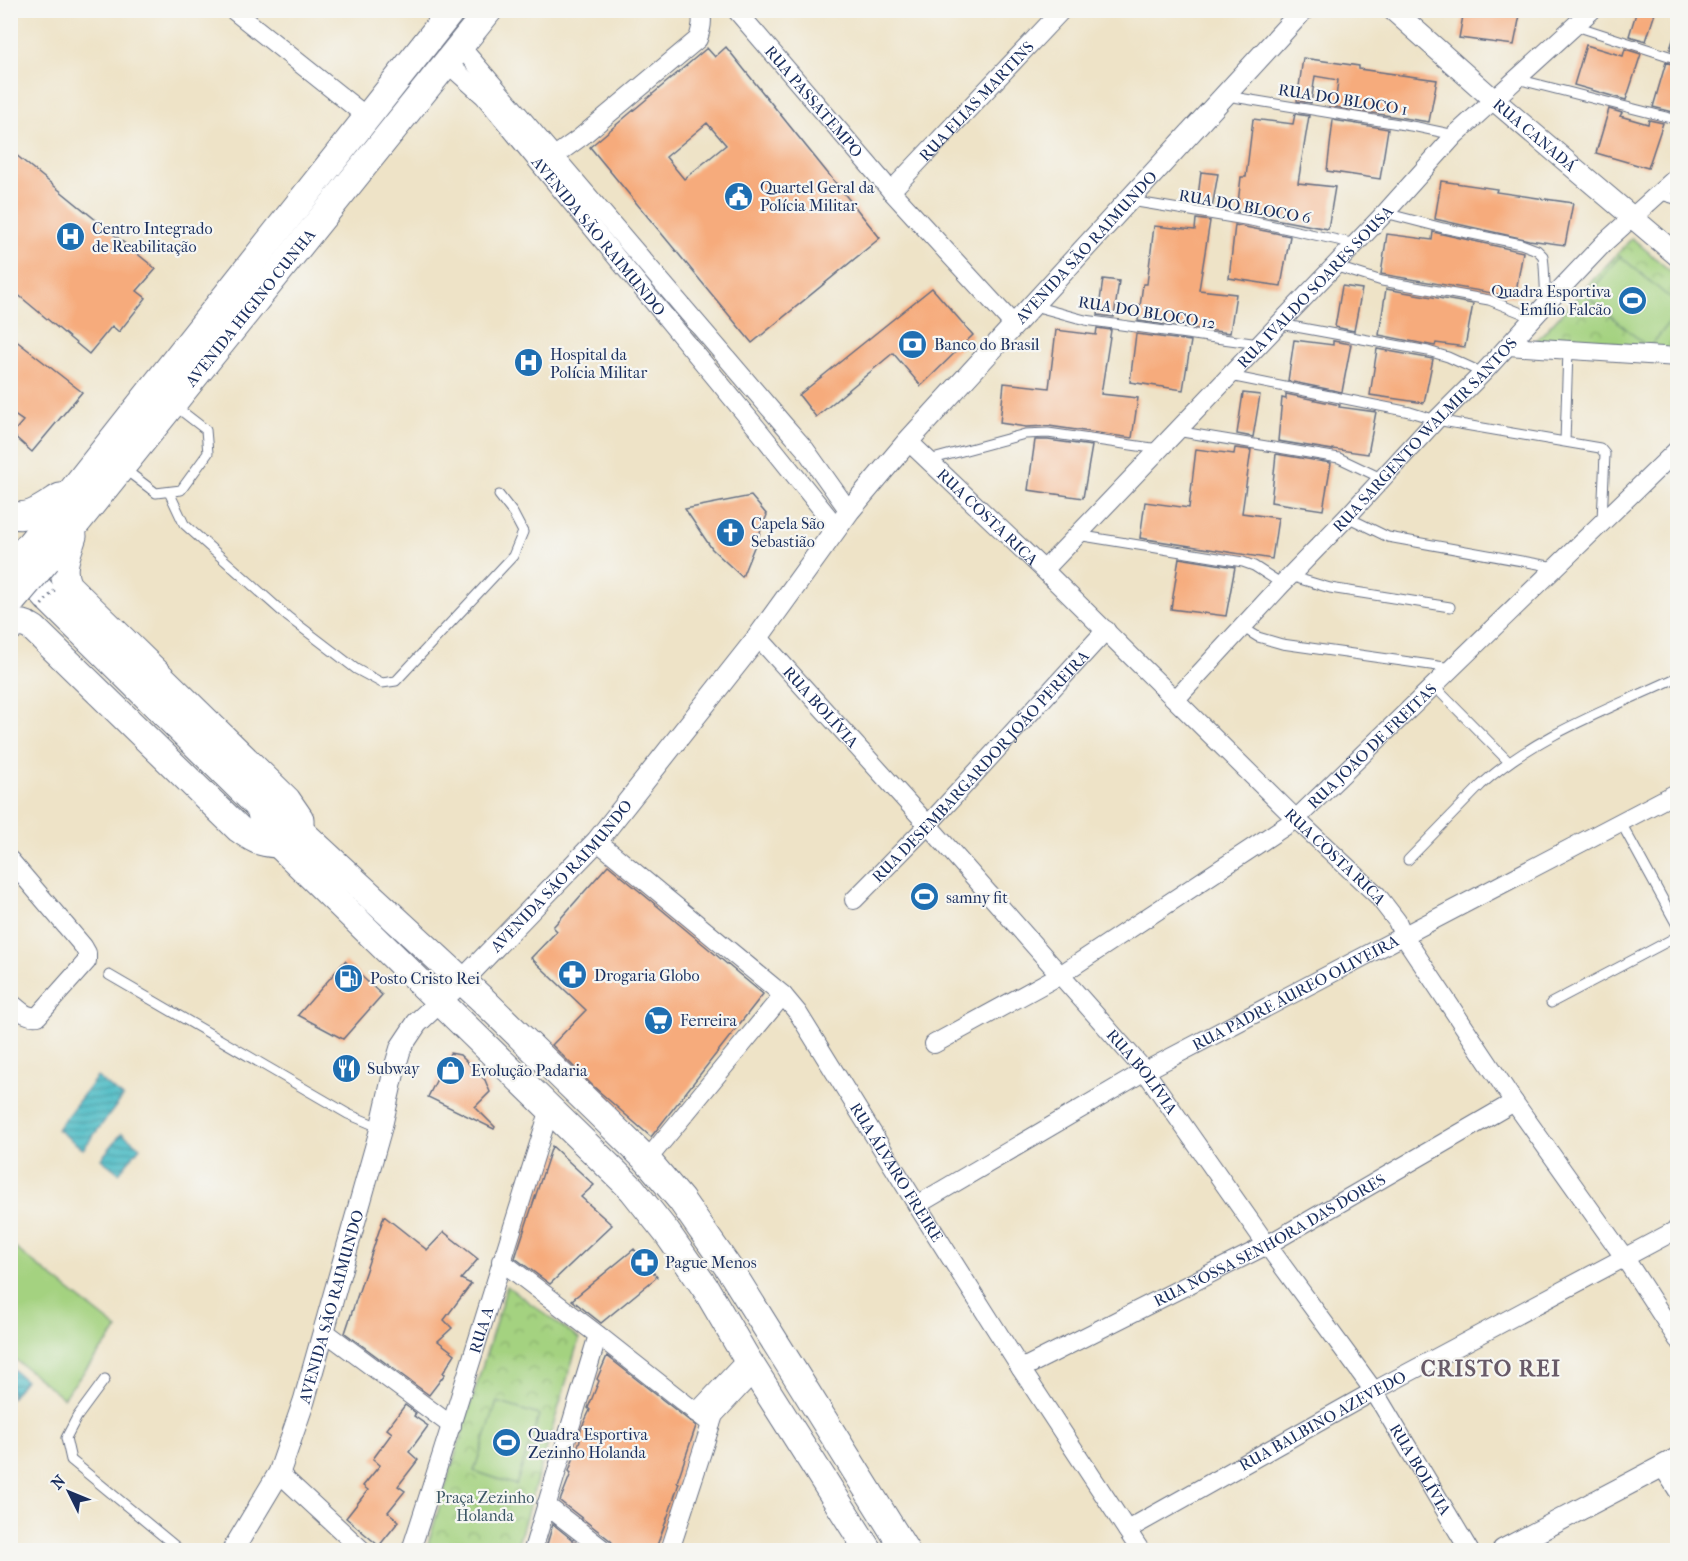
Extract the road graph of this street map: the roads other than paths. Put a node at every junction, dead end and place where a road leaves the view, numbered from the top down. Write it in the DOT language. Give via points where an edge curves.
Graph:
graph roads {
  1 [pos="233,10"];
  2 [pos="452,10"];
  3 [pos="489,10"];
  4 [pos="700,10"];
  5 [pos="735,10"];
  6 [pos="1062,10"];
  7 [pos="1303,10"];
  8 [pos="1393,10"];
  9 [pos="1584,15"];
  10 [pos="453,54"];
  11 [pos="1677,58"];
  12 [pos="1517,79"];
  13 [pos="1224,95"];
  14 [pos="1494,100"];
  15 [pos="367,117"];
  16 [pos="1677,120"];
  17 [pos="1455,135"];
  18 [pos="548,161"];
  19 [pos="1677,176"];
  20 [pos="891,191"];
  21 [pos="1658,194"];
  22 [pos="1677,200"];
  23 [pos="1129,201"];
  24 [pos="1385,213"];
  25 [pos="1632,217"];
  26 [pos="1356,244"];
  27 [pos="1677,256"];
  28 [pos="1334,266"];
  29 [pos="1546,304"];
  30 [pos="1032,306"];
  31 [pos="1534,318"];
  32 [pos="1279,324"];
  33 [pos="1014,325"];
  34 [pos="1259,344"];
  35 [pos="1508,346"];
  36 [pos="1568,350"];
  37 [pos="1677,357"];
  38 [pos="1483,373"];
  39 [pos="1229,376"];
  40 [pos="172,403"];
  41 [pos="1436,420"];
  42 [pos="1176,431"];
  43 [pos="908,441"];
  44 [pos="1565,442"];
  45 [pos="1159,449"];
  46 [pos="1677,449"];
  47 [pos="929,460"];
  48 [pos="121,466"];
  49 [pos="1383,479"];
  50 [pos="71,490"];
  51 [pos="169,492"];
  52 [pos="499,495"];
  53 [pos="10,514"];
  54 [pos="1347,517"];
  55 [pos="843,519"];
  56 [pos="78,521"];
  57 [pos="1602,522"];
  58 [pos="1077,535"];
  59 [pos="28,554"];
  60 [pos="10,566"];
  61 [pos="1555,567"];
  62 [pos="1044,570"];
  63 [pos="1286,580"];
  64 [pos="19,606"];
  65 [pos="1450,607"];
  66 [pos="10,627"];
  67 [pos="1242,627"];
  68 [pos="1106,630"];
  69 [pos="758,637"];
  70 [pos="1452,668"];
  71 [pos="1677,677"];
  72 [pos="1434,686"];
  73 [pos="1176,699"];
  74 [pos="1509,762"];
  75 [pos="1677,792"];
  76 [pos="1296,819"];
  77 [pos="1620,821"];
  78 [pos="928,825"];
  79 [pos="289,838"];
  80 [pos="597,841"];
  81 [pos="10,860"];
  82 [pos="1408,860"];
  83 [pos="854,900"];
  84 [pos="1677,927"];
  85 [pos="1403,935"];
  86 [pos="1677,936"];
  87 [pos="109,975"];
  88 [pos="1060,975"];
  89 [pos="462,981"];
  90 [pos="783,995"];
  91 [pos="10,1002"];
  92 [pos="439,1002"];
  93 [pos="1551,1003"];
  94 [pos="934,1044"];
  95 [pos="1145,1071"];
  96 [pos="1514,1102"];
  97 [pos="550,1109"];
  98 [pos="381,1128"];
  99 [pos="647,1160"];
  100 [pos="917,1205"];
  101 [pos="1677,1229"];
  102 [pos="1268,1245"];
  103 [pos="1624,1257"];
  104 [pos="501,1261"];
  105 [pos="324,1331"];
  106 [pos="598,1335"];
  107 [pos="1677,1340"];
  108 [pos="751,1365"];
  109 [pos="1022,1369"];
  110 [pos="105,1380"];
  111 [pos="1374,1391"];
  112 [pos="696,1413"];
  113 [pos="712,1419"];
  114 [pos="452,1426"];
  115 [pos="1670,1462"];
  116 [pos="279,1473"];
  117 [pos="1677,1491"];
  118 [pos="546,1505"];
  119 [pos="1127,1530"];
  120 [pos="180,1551"];
  121 [pos="233,1551"];
  122 [pos="362,1551"];
  123 [pos="411,1551"];
  124 [pos="533,1551"];
  125 [pos="604,1551"];
  126 [pos="670,1551"];
  127 [pos="868,1551"];
  128 [pos="905,1551"];
  129 [pos="1140,1551"];
  130 [pos="1469,1551"];
  131 [pos="1503,1551"];
  1 -- 15 [label="street"];
  2 -- 15 [label="main road, AVENIDA HIGINO CUNHA"];
  3 -- 10 [label="main road, AVENIDA HIGINO CUNHA"];
  4 -- 18 [label="street" via="702,28 698,39"];
  5 -- 20 [label="street, RUA PASSATEMPO"];
  6 -- 20 [label="street, RUA ELIAS MARTINS"];
  7 -- 13 [label="street, AVENIDA SÃO RAIMUNDO"];
  8 -- 14 [label="street, RUA CANADÁ"];
  9 -- 11 [label="lane"];
  9 -- 12 [label="street, RUA IVALDO SOARES SOUSA"];
  10 -- 18 [label="street, AVENIDA SÃO RAIMUNDO" via="484,96"];
  10 -- 40 [label="main road, AVENIDA HIGINO CUNHA"];
  12 -- 14 [label="street, RUA IVALDO SOARES SOUSA"];
  12 -- 16 [label="lane"];
  13 -- 17 [label="lane, RUA DO BLOCO 1"];
  13 -- 23 [label="street, AVENIDA SÃO RAIMUNDO"];
  14 -- 17 [label="street, RUA IVALDO SOARES SOUSA"];
  14 -- 25 [label="street, RUA CANADÁ"];
  15 -- 50 [label="main road, AVENIDA HIGINO CUNHA"];
  17 -- 24 [label="street, RUA IVALDO SOARES SOUSA"];
  18 -- 55 [label="street, AVENIDA SÃO RAIMUNDO" via="760,432"];
  19 -- 21 [label="street, RUA SARGENTO WALMIR SANTOS"];
  20 -- 33 [label="street, RUA PASSATEMPO"];
  21 -- 22 [label="lane"];
  21 -- 25 [label="street, RUA SARGENTO WALMIR SANTOS"];
  23 -- 26 [label="lane, RUA DO BLOCO 6" via="1251,221"];
  23 -- 30 [label="street, AVENIDA SÃO RAIMUNDO"];
  24 -- 26 [label="street, RUA IVALDO SOARES SOUSA"];
  24 -- 29 [label="lane" via="1537,250 1543,256"];
  25 -- 27 [label="street, RUA CANADÁ"];
  25 -- 29 [label="street, RUA SARGENTO WALMIR SANTOS"];
  26 -- 28 [label="street, RUA IVALDO SOARES SOUSA"];
  28 -- 31 [label="lane" via="1382,281 1489,300"];
  28 -- 32 [label="street, RUA IVALDO SOARES SOUSA"];
  29 -- 31 [label="street, RUA SARGENTO WALMIR SANTOS"];
  30 -- 33 [label="street, AVENIDA SÃO RAIMUNDO"];
  30 -- 34 [label="lane, RUA DO BLOCO 12" via="1085,320"];
  31 -- 35 [label="street, RUA SARGENTO WALMIR SANTOS"];
  32 -- 34 [label="street, RUA IVALDO SOARES SOUSA"];
  32 -- 38 [label="lane" via="1428,351"];
  33 -- 43 [label="street, AVENIDA SÃO RAIMUNDO"];
  34 -- 39 [label="street, RUA IVALDO SOARES SOUSA"];
  35 -- 36 [label="street"];
  35 -- 38 [label="street, RUA SARGENTO WALMIR SANTOS"];
  36 -- 37 [label="street"];
  36 -- 44 [label="lane"];
  38 -- 41 [label="street, RUA SARGENTO WALMIR SANTOS"];
  39 -- 41 [label="lane"];
  39 -- 42 [label="street, RUA IVALDO SOARES SOUSA"];
  40 -- 48 [label="main road, AVENIDA HIGINO CUNHA"];
  40 -- 51 [label="lane" via="206,430 208,453 181,490"];
  41 -- 44 [label="lane"];
  41 -- 49 [label="street, RUA SARGENTO WALMIR SANTOS"];
  42 -- 45 [label="street, RUA IVALDO SOARES SOUSA"];
  42 -- 49 [label="lane" via="1339,458"];
  43 -- 47 [label="street, RUA COSTA RICA"];
  43 -- 55 [label="street, AVENIDA SÃO RAIMUNDO"];
  44 -- 57 [label="lane" via="1600,448 1605,454"];
  45 -- 47 [label="lane" via="1048,433 1025,434"];
  45 -- 58 [label="street, RUA IVALDO SOARES SOUSA"];
  46 -- 57 [label="street, RUA JOÃO DE FREITAS"];
  47 -- 62 [label="street, RUA COSTA RICA"];
  48 -- 51 [label="lane" via="156,493"];
  48 -- 56 [label="main road, AVENIDA HIGINO CUNHA"];
  49 -- 54 [label="street, RUA SARGENTO WALMIR SANTOS"];
  50 -- 53 [label="main road" via="33,514"];
  50 -- 59 [label="main road, AVENIDA HIGINO CUNHA"];
  51 -- 52 [label="lane" via="184,524 288,617 356,669 382,683 396,681 513,556 523,532"];
  54 -- 61 [label="lane" via="1388,537"];
  54 -- 63 [label="street, RUA SARGENTO WALMIR SANTOS"];
  55 -- 69 [label="street, AVENIDA SÃO RAIMUNDO"];
  56 -- 59 [label="main road, AVENIDA HIGINO CUNHA"];
  56 -- 79 [label="main road" via="64,566 68,586 287,800 300,819"];
  57 -- 61 [label="street, RUA JOÃO DE FREITAS"];
  58 -- 62 [label="street, RUA IVALDO SOARES SOUSA"];
  58 -- 63 [label="lane" via="1243,562"];
  59 -- 60 [label="main road, AVENIDA HIGINO CUNHA, bridge"];
  59 -- 64 [label="main road, AVENIDA HIGINO CUNHA, bridge"];
  59 -- 79 [label="main road" via="47,598 260,808 264,831"];
  61 -- 70 [label="street, RUA JOÃO DE FREITAS"];
  62 -- 68 [label="street, RUA COSTA RICA"];
  63 -- 65 [label="lane"];
  63 -- 67 [label="street, RUA SARGENTO WALMIR SANTOS"];
  66 -- 79 [label="main road" via="18,623 34,629 239,829 263,843"];
  67 -- 70 [label="lane" via="1282,644"];
  67 -- 73 [label="street, RUA SARGENTO WALMIR SANTOS"];
  68 -- 73 [label="street, RUA COSTA RICA"];
  68 -- 78 [label="street, RUA DESEMBARGARDOR JOÃO PEREIRA"];
  69 -- 78 [label="street, RUA BOLÍVIA"];
  69 -- 80 [label="street, AVENIDA SÃO RAIMUNDO"];
  70 -- 72 [label="street, RUA JOÃO DE FREITAS"];
  71 -- 74 [label="lane" via="1550,736"];
  72 -- 74 [label="lane"];
  72 -- 76 [label="street, RUA JOÃO DE FREITAS"];
  73 -- 76 [label="street, RUA COSTA RICA"];
  74 -- 82 [label="lane" via="1480,785"];
  75 -- 77 [label="street, RUA PADRE ÁUREO OLIVEIRA"];
  76 -- 85 [label="street, RUA COSTA RICA" via="1377,895"];
  76 -- 88 [label="street, RUA JOÃO DE FREITAS"];
  77 -- 84 [label="lane"];
  77 -- 85 [label="street, RUA PADRE ÁUREO OLIVEIRA"];
  78 -- 83 [label="street, RUA DESEMBARGARDOR JOÃO PEREIRA"];
  78 -- 88 [label="street, RUA BOLÍVIA"];
  79 -- 89 [label="main road"];
  79 -- 92 [label="main road"];
  80 -- 89 [label="street, AVENIDA SÃO RAIMUNDO"];
  80 -- 90 [label="street, RUA ÁLVARO FREIRE"];
  81 -- 91 [label="street" via="87,953 87,961 38,1016 24,1014"];
  85 -- 95 [label="street, RUA PADRE ÁUREO OLIVEIRA"];
  85 -- 96 [label="street, RUA COSTA RICA"];
  86 -- 93 [label="lane"];
  87 -- 98 [label="lane" via="348,1114"];
  88 -- 94 [label="street, RUA JOÃO DE FREITAS"];
  88 -- 95 [label="street, RUA BOLÍVIA"];
  89 -- 92 [label="street, AVENIDA SÃO RAIMUNDO"];
  89 -- 99 [label="main road"];
  90 -- 99 [label="street"];
  90 -- 100 [label="street, RUA ÁLVARO FREIRE"];
  92 -- 97 [label="main road"];
  92 -- 98 [label="street, AVENIDA SÃO RAIMUNDO" via="417,1023 401,1047"];
  95 -- 100 [label="street, RUA PADRE ÁUREO OLIVEIRA"];
  95 -- 102 [label="street, RUA BOLÍVIA"];
  96 -- 102 [label="street, RUA NOSSA SENHORA DAS DORES"];
  96 -- 103 [label="street, RUA COSTA RICA"];
  97 -- 104 [label="street, RUA A"];
  97 -- 108 [label="main road" via="632,1189 653,1215 706,1288"];
  98 -- 105 [label="street, AVENIDA SÃO RAIMUNDO"];
  99 -- 128 [label="main road" via="699,1223 734,1275"];
  100 -- 109 [label="street, RUA ÁLVARO FREIRE"];
  101 -- 103 [label="street, RUA BALBINO AZEVEDO"];
  102 -- 109 [label="street, RUA NOSSA SENHORA DAS DORES"];
  102 -- 111 [label="street, RUA BOLÍVIA"];
  103 -- 107 [label="street, RUA COSTA RICA"];
  103 -- 111 [label="street, RUA BALBINO AZEVEDO"];
  104 -- 106 [label="street"];
  104 -- 114 [label="street, RUA A"];
  105 -- 114 [label="street"];
  105 -- 116 [label="street, AVENIDA SÃO RAIMUNDO"];
  106 -- 112 [label="street"];
  106 -- 118 [label="street"];
  108 -- 112 [label="street"];
  108 -- 113 [label="street"];
  108 -- 127 [label="main road"];
  109 -- 119 [label="street, RUA ÁLVARO FREIRE"];
  110 -- 120 [label="lane" via="76,1417 66,1438 71,1460"];
  111 -- 119 [label="street, RUA BALBINO AZEVEDO"];
  111 -- 130 [label="street, RUA BOLÍVIA"];
  112 -- 113 [label="street"];
  113 -- 126 [label="street"];
  114 -- 123 [label="street, RUA A"];
  115 -- 117 [label="street"];
  115 -- 131 [label="street"];
  116 -- 121 [label="street, AVENIDA SÃO RAIMUNDO"];
  116 -- 122 [label="street"];
  118 -- 124 [label="street"];
  118 -- 125 [label="street"];
  119 -- 129 [label="street, RUA ÁLVARO FREIRE"];
}
